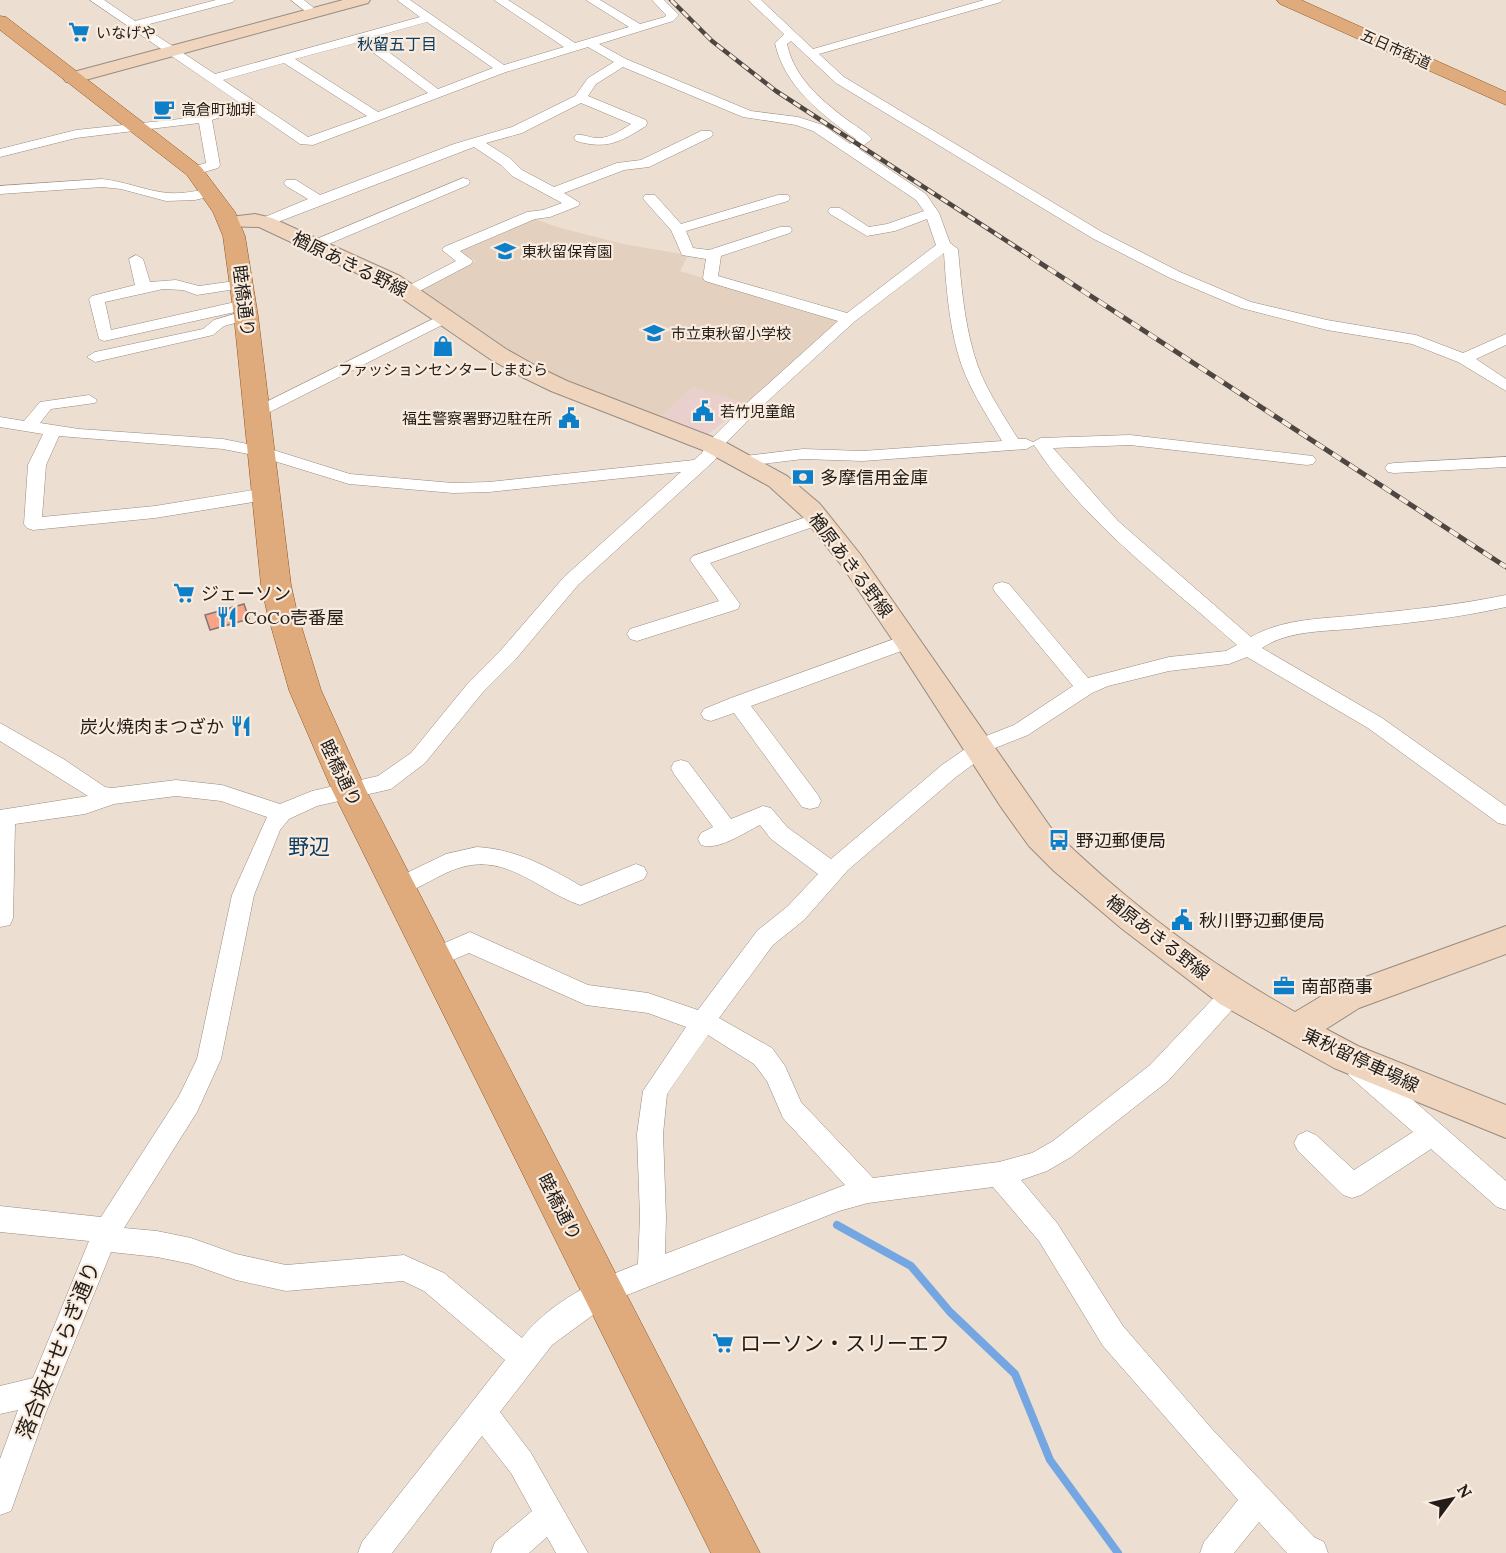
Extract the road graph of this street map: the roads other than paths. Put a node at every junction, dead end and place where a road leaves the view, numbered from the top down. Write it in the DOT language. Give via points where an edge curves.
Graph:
graph roads {
  1 [pos="98,0"];
  2 [pos="229,0"];
  3 [pos="297,0"];
  4 [pos="362,0"];
  5 [pos="403,0"];
  6 [pos="500,0"];
  7 [pos="592,0"];
  8 [pos="658,0"];
  9 [pos="754,0"];
  10 [pos="997,0"];
  11 [pos="1287,0"];
  12 [pos="314,13"];
  13 [pos="429,18"];
  14 [pos="0,21"];
  15 [pos="132,25"];
  16 [pos="638,28"];
  17 [pos="790,35"];
  18 [pos="360,37"];
  19 [pos="588,42"];
  20 [pos="572,47"];
  21 [pos="171,51"];
  22 [pos="811,53"];
  23 [pos="285,58"];
  24 [pos="622,62"];
  25 [pos="502,69"];
  26 [pos="72,78"];
  27 [pos="212,79"];
  28 [pos="436,93"];
  29 [pos="581,98"];
  30 [pos="1506,99"];
  31 [pos="248,104"];
  32 [pos="378,117"];
  33 [pos="205,118"];
  34 [pos="139,128"];
  35 [pos="706,134"];
  36 [pos="581,138"];
  37 [pos="476,142"];
  38 [pos="851,149"];
  39 [pos="0,153"];
  40 [pos="202,181"];
  41 [pos="463,182"];
  42 [pos="291,183"];
  43 [pos="0,190"];
  44 [pos="553,192"];
  45 [pos="650,198"];
  46 [pos="783,198"];
  47 [pos="319,200"];
  48 [pos="835,211"];
  49 [pos="932,213"];
  50 [pos="229,222"];
  51 [pos="265,222"];
  52 [pos="678,229"];
  53 [pos="785,230"];
  54 [pos="312,246"];
  55 [pos="944,246"];
  56 [pos="709,255"];
  57 [pos="119,263"];
  58 [pos="144,289"];
  59 [pos="409,291"];
  60 [pos="244,302"];
  61 [pos="447,317"];
  62 [pos="849,319"];
  63 [pos="1506,339"];
  64 [pos="95,357"];
  65 [pos="1464,358"];
  66 [pos="1506,386"];
  67 [pos="89,400"];
  68 [pos="256,413"];
  69 [pos="0,422"];
  70 [pos="28,427"];
  71 [pos="53,431"];
  72 [pos="1041,443"];
  73 [pos="1013,445"];
  74 [pos="714,446"];
  75 [pos="261,452"];
  76 [pos="1307,460"];
  77 [pos="745,461"];
  78 [pos="1506,462"];
  79 [pos="698,465"];
  80 [pos="1394,468"];
  81 [pos="266,494"];
  82 [pos="818,519"];
  83 [pos="1002,588"];
  84 [pos="1506,601"];
  85 [pos="637,634"];
  86 [pos="908,641"];
  87 [pos="1248,648"];
  88 [pos="1085,688"];
  89 [pos="738,703"];
  90 [pos="711,714"];
  91 [pos="0,731"];
  92 [pos="979,750"];
  93 [pos="681,768"];
  94 [pos="349,790"];
  95 [pos="112,796"];
  96 [pos="810,801"];
  97 [pos="281,813"];
  98 [pos="1506,817"];
  99 [pos="2,818"];
  100 [pos="636,873"];
  101 [pos="832,873"];
  102 [pos="398,887"];
  103 [pos="2,918"];
  104 [pos="1506,940"];
  105 [pos="434,958"];
  106 [pos="1232,994"];
  107 [pos="704,1022"];
  108 [pos="1295,1030"];
  109 [pos="1346,1057"];
  110 [pos="1506,1122"];
  111 [pos="1432,1134"];
  112 [pos="1307,1143"];
  113 [pos="999,1174"];
  114 [pos="868,1191"];
  115 [pos="1506,1198"];
  116 [pos="0,1219"];
  117 [pos="105,1234"];
  118 [pos="651,1272"];
  119 [pos="603,1291"];
  120 [pos="525,1358"];
  121 [pos="42,1390"];
  122 [pos="0,1400"];
  123 [pos="483,1413"];
  124 [pos="1258,1499"];
  125 [pos="0,1500"];
  126 [pos="551,1514"];
  127 [pos="373,1553"];
  128 [pos="506,1553"];
  129 [pos="573,1553"];
  130 [pos="736,1553"];
  131 [pos="1215,1553"];
  132 [pos="1313,1553"];
  1 -- 15 [label="street"];
  2 -- 15 [label="street"];
  3 -- 12 [label="street"];
  4 -- 12 [label="main road"];
  5 -- 13 [label="street"];
  6 -- 20 [label="street"];
  7 -- 16 [label="street"];
  8 -- 16 [label="street" via="673,15"];
  9 -- 17 [label="street"];
  10 -- 22 [label="street"];
  11 -- 30 [label="main road, 五日市街道"];
  12 -- 21 [label="main road"];
  13 -- 18 [label="street"];
  13 -- 25 [label="street"];
  14 -- 26 [label="main road, 睦橋通り"];
  15 -- 21 [label="street"];
  16 -- 19 [label="street"];
  17 -- 22 [label="street"];
  17 -- 38 [label="street" via="781,42 786,63 833,118 865,139"];
  18 -- 23 [label="street"];
  18 -- 28 [label="street"];
  19 -- 20 [label="street"];
  19 -- 24 [label="street"];
  20 -- 25 [label="street"];
  21 -- 26 [label="main road"];
  21 -- 27 [label="street"];
  22 -- 65 [label="street" via="840,80 905,120 1097,235 1175,275 1246,305 1327,325 1416,340"];
  23 -- 27 [label="street"];
  23 -- 32 [label="street"];
  24 -- 29 [label="street" via="589,83"];
  24 -- 38 [label="street" via="748,114 818,128"];
  25 -- 28 [label="street"];
  26 -- 34 [label="main road, 睦橋通り"];
  27 -- 31 [label="street"];
  28 -- 32 [label="street"];
  29 -- 36 [label="street" via="640,123 610,142 595,143"];
  29 -- 37 [label="street" via="517,130"];
  31 -- 32 [label="street" via="305,141"];
  31 -- 33 [label="street"];
  33 -- 34 [label="street"];
  33 -- 40 [label="street" via="213,165"];
  34 -- 39 [label="street" via="76,134"];
  34 -- 40 [label="main road, 睦橋通り"];
  35 -- 44 [label="street" via="644,164 622,166"];
  37 -- 44 [label="street" via="517,173"];
  37 -- 47 [label="street"];
  38 -- 49 [label="street" via="921,197"];
  40 -- 43 [label="street" via="195,196 166,197 102,183"];
  40 -- 50 [label="main road, 睦橋通り"];
  41 -- 54 [label="street"];
  42 -- 47 [label="street"];
  44 -- 59 [label="street" via="573,203 532,215 449,250 466,261"];
  45 -- 52 [label="street"];
  46 -- 52 [label="street"];
  47 -- 51 [label="street"];
  48 -- 49 [label="street" via="867,232"];
  49 -- 55 [label="street"];
  50 -- 51 [label="main road, 楢原あきる野線"];
  50 -- 60 [label="main road, 睦橋通り"];
  51 -- 54 [label="main road, 楢原あきる野線"];
  52 -- 56 [label="street" via="687,252"];
  53 -- 56 [label="street"];
  54 -- 59 [label="main road, 楢原あきる野線"];
  55 -- 62 [label="street"];
  55 -- 73 [label="street" via="951,249 966,355 990,408"];
  56 -- 62 [label="street" via="714,255 710,278"];
  57 -- 58 [label="street" via="142,258"];
  58 -- 60 [label="street" via="172,283 189,285 197,291"];
  58 -- 60 [label="street" via="97,299 104,336"];
  59 -- 61 [label="main road, 楢原あきる野線"];
  60 -- 64 [label="street" via="208,332"];
  60 -- 68 [label="main road, 睦橋通り"];
  61 -- 68 [label="street"];
  61 -- 74 [label="main road, 楢原あきる野線" via="498,354 559,386"];
  62 -- 74 [label="street"];
  63 -- 65 [label="street"];
  65 -- 66 [label="street"];
  67 -- 70 [label="street" via="46,405"];
  68 -- 75 [label="main road, 睦橋通り"];
  69 -- 70 [label="street"];
  70 -- 71 [label="street"];
  71 -- 75 [label="street" via="223,444"];
  71 -- 81 [label="street" via="37,465 33,524 155,512"];
  72 -- 73 [label="street"];
  72 -- 76 [label="street" via="1130,440"];
  72 -- 87 [label="street" via="1112,525 1202,602"];
  73 -- 77 [label="street" via="863,456 803,454"];
  74 -- 77 [label="main road, 楢原あきる野線"];
  74 -- 79 [label="street"];
  75 -- 79 [label="street" via="349,479 453,488"];
  75 -- 81 [label="main road, 睦橋通り"];
  77 -- 82 [label="main road, 楢原あきる野線" via="778,482"];
  78 -- 80 [label="street"];
  79 -- 94 [label="street" via="571,581 418,758 384,783"];
  81 -- 94 [label="main road, 睦橋通り" via="284,627 308,703"];
  82 -- 85 [label="street" via="699,560 731,604"];
  82 -- 86 [label="main road, 楢原あきる野線"];
  83 -- 88 [label="street"];
  84 -- 87 [label="street" via="1484,607 1312,625 1281,632"];
  86 -- 89 [label="street"];
  86 -- 92 [label="main road, 楢原あきる野線"];
  87 -- 88 [label="street" via="1229,657 1169,664"];
  87 -- 98 [label="street" via="1423,755"];
  88 -- 92 [label="street" via="1021,730"];
  89 -- 90 [label="street"];
  89 -- 96 [label="street"];
  91 -- 95 [label="street" via="100,794"];
  92 -- 101 [label="street" via="949,771"];
  92 -- 106 [label="main road, 楢原あきる野線" via="1040,837 1065,862 1132,919"];
  93 -- 101 [label="street" via="718,835 763,814 779,834"];
  94 -- 97 [label="street" via="312,799"];
  94 -- 102 [label="main road, 睦橋通り"];
  95 -- 97 [label="street" via="176,788 222,794"];
  95 -- 99 [label="street" via="85,806"];
  97 -- 117 [label="street, 落合坂せせらぎ通り" via="271,827 243,895 209,1059 188,1104"];
  99 -- 103 [label="street"];
  100 -- 102 [label="street" via="580,896 528,866 489,856 463,857"];
  101 -- 107 [label="street" via="796,914 765,938"];
  102 -- 105 [label="main road, 睦橋通り"];
  104 -- 108 [label="main road, 東秋留停車場線" via="1347,998"];
  105 -- 107 [label="street" via="470,942 586,995 648,1004"];
  105 -- 119 [label="main road, 睦橋通り"];
  106 -- 108 [label="main road, 楢原あきる野線"];
  106 -- 113 [label="street" via="1159,1073 1126,1100 1038,1163"];
  107 -- 114 [label="street" via="763,1056 792,1110"];
  107 -- 118 [label="street" via="655,1091 650,1134"];
  108 -- 109 [label="main road, 東秋留停車場線"];
  109 -- 110 [label="main road, 東秋留停車場線"];
  109 -- 111 [label="street"];
  111 -- 112 [label="street" via="1352,1186"];
  111 -- 115 [label="street"];
  113 -- 114 [label="street"];
  113 -- 124 [label="street" via="1048,1232 1113,1336"];
  114 -- 118 [label="street"];
  116 -- 117 [label="street" via="98,1229"];
  117 -- 120 [label="street" via="113,1240 157,1244 236,1268 286,1278 404,1268 434,1282"];
  117 -- 121 [label="street, 落合坂せせらぎ通り"];
  118 -- 119 [label="street"];
  119 -- 120 [label="street" via="542,1335"];
  119 -- 130 [label="main road, 睦橋通り"];
  120 -- 123 [label="street"];
  121 -- 122 [label="street"];
  121 -- 125 [label="street, 落合坂せせらぎ通り"];
  123 -- 126 [label="street" via="521,1462"];
  123 -- 127 [label="street"];
  124 -- 131 [label="street"];
  124 -- 132 [label="street" via="1303,1548"];
  126 -- 128 [label="street"];
  126 -- 129 [label="street"];
}
